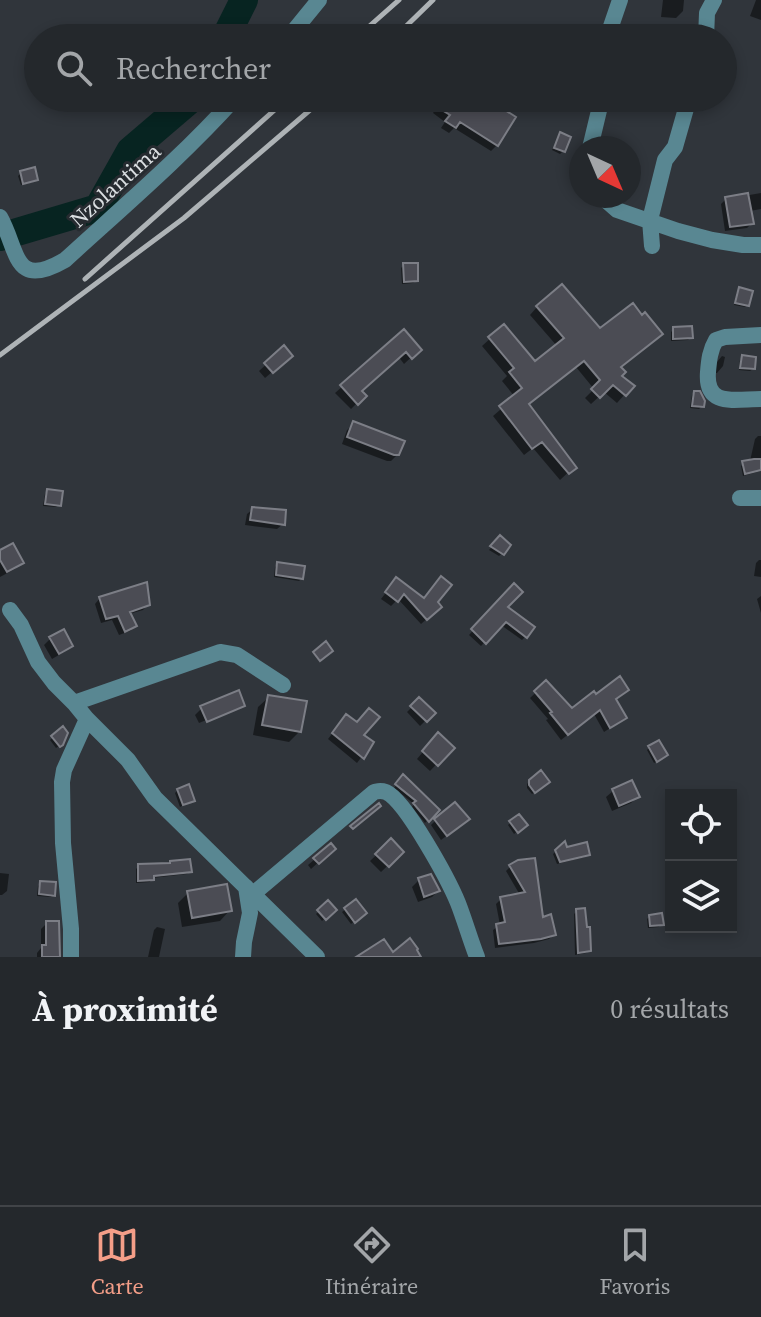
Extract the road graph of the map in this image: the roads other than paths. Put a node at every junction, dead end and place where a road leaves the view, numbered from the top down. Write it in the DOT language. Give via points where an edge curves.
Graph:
graph roads {
  1 [pos="319,0"];
  2 [pos="620,0"];
  3 [pos="714,0"];
  4 [pos="299,24"];
  5 [pos="612,24"];
  6 [pos="707,24"];
  7 [pos="222,112"];
  8 [pos="599,112"];
  9 [pos="685,112"];
  10 [pos="593,136"];
  11 [pos="615,208"];
  12 [pos="650,220"];
  13 [pos="4,224"];
  14 [pos="761,245"];
  15 [pos="652,246"];
  16 [pos="761,335"];
  17 [pos="761,399"];
  18 [pos="740,498"];
  19 [pos="761,498"];
  20 [pos="10,610"];
  21 [pos="283,685"];
  22 [pos="74,703"];
  23 [pos="87,719"];
  24 [pos="249,891"];
  25 [pos="71,957"];
  26 [pos="243,957"];
  27 [pos="317,957"];
  28 [pos="477,957"];
  1 -- 4 [label="street"];
  2 -- 5 [label="street"];
  3 -- 6 [label="street"];
  7 -- 13 [label="street, Nzolantima" via="53,267 35,272 23,267"];
  8 -- 10 [label="street"];
  9 -- 12 [label="street" via="675,147 665,160"];
  11 -- 12 [label="street"];
  12 -- 14 [label="street" via="712,240"];
  12 -- 15 [label="street"];
  16 -- 17 [label="street" via="716,340 707,387 719,398"];
  18 -- 19 [label="street"];
  20 -- 22 [label="street" via="38,662"];
  21 -- 22 [label="street" via="237,655 220,652"];
  22 -- 23 [label="street"];
  23 -- 24 [label="street" via="128,760 155,798"];
  23 -- 25 [label="street" via="62,782"];
  24 -- 26 [label="street"];
  24 -- 27 [label="street"];
  24 -- 28 [label="street" via="374,792 384,791 437,860"];
}
